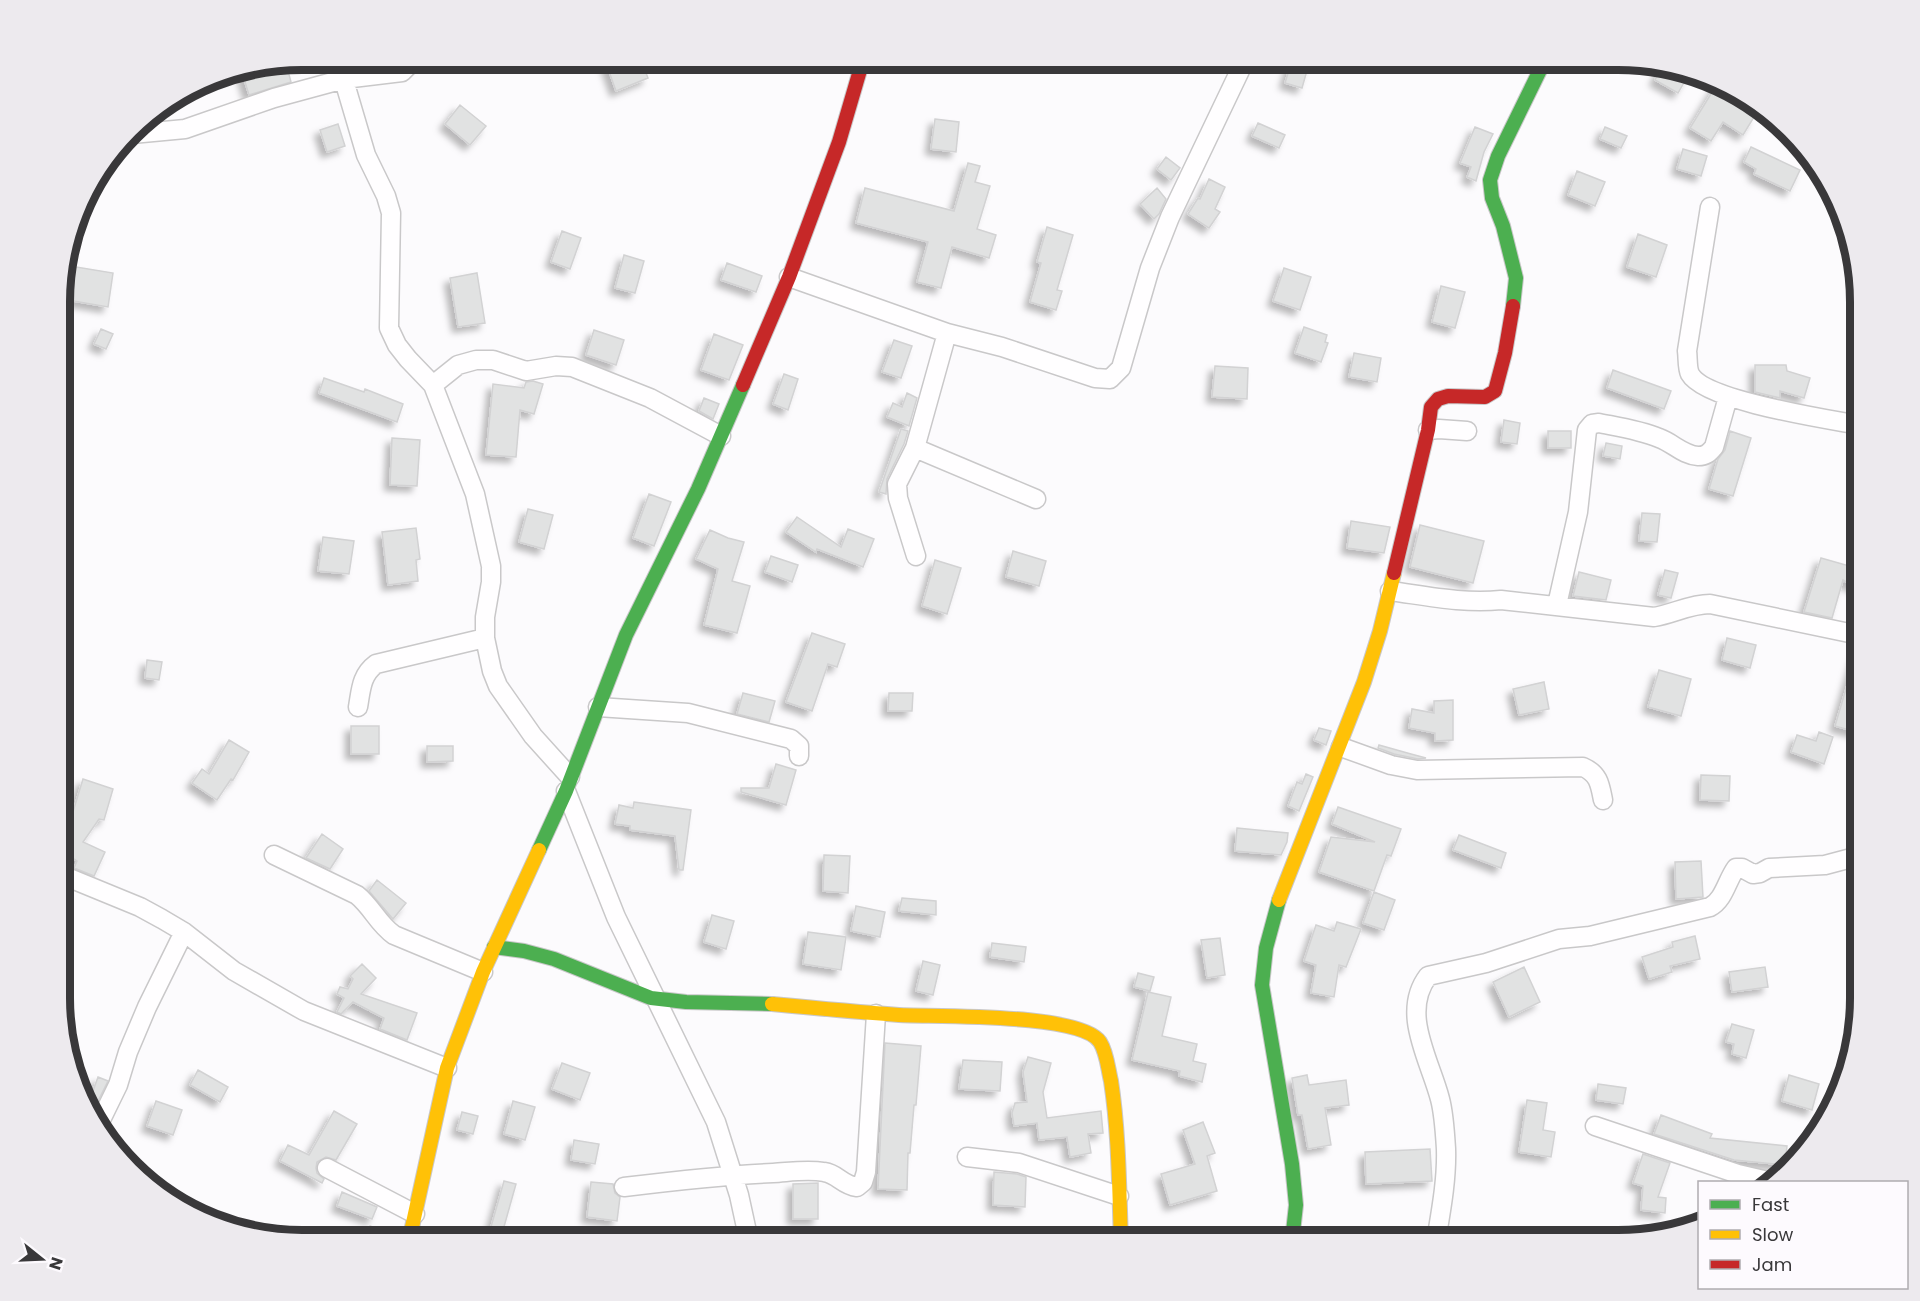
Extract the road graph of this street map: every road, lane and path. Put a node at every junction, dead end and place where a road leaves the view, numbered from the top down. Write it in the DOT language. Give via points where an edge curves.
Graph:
graph roads {
  1 [pos="341,70"];
  2 [pos="404,70"];
  3 [pos="860,70"];
  4 [pos="1240,70"];
  5 [pos="1540,70"];
  6 [pos="344,79"];
  7 [pos="144,133"];
  8 [pos="1710,207"];
  9 [pos="789,277"];
  10 [pos="947,333"];
  11 [pos="433,385"];
  12 [pos="1728,397"];
  13 [pos="1850,423"];
  14 [pos="1428,430"];
  15 [pos="1467,431"];
  16 [pos="721,436"];
  17 [pos="915,448"];
  18 [pos="1036,499"];
  19 [pos="916,556"];
  20 [pos="1390,591"];
  21 [pos="1557,606"];
  22 [pos="1850,633"];
  23 [pos="486,638"];
  24 [pos="358,707"];
  25 [pos="598,707"];
  26 [pos="1341,747"];
  27 [pos="549,754"];
  28 [pos="580,755"];
  29 [pos="799,756"];
  30 [pos="568,784"];
  31 [pos="1603,800"];
  32 [pos="274,855"];
  33 [pos="1850,859"];
  34 [pos="70,878"];
  35 [pos="184,932"];
  36 [pos="494,947"];
  37 [pos="483,972"];
  38 [pos="655,999"];
  39 [pos="876,1014"];
  40 [pos="447,1068"];
  41 [pos="103,1117"];
  42 [pos="1595,1126"];
  43 [pos="967,1158"];
  44 [pos="327,1168"];
  45 [pos="733,1174"];
  46 [pos="1763,1180"];
  47 [pos="624,1187"];
  48 [pos="1119,1196"];
  49 [pos="415,1214"];
  50 [pos="411,1231"];
  51 [pos="747,1231"];
  52 [pos="1121,1231"];
  53 [pos="1293,1231"];
  54 [pos="1438,1231"];
  1 -- 6 [label="street"];
  2 -- 6 [label="street"];
  3 -- 9 [label="street"];
  4 -- 10 [label="street" via="1170,217 1150,268 1121,368 1110,379 1095,378"];
  5 -- 14 [label="street" via="1490,180 1516,278 1495,391 1485,397 1438,399 1431,407"];
  6 -- 7 [label="street" via="185,129"];
  6 -- 11 [label="street" via="366,155 391,213 389,328 397,345"];
  8 -- 12 [label="street" via="1688,351 1690,373 1704,388"];
  9 -- 10 [label="street"];
  9 -- 16 [label="street"];
  10 -- 17 [label="street"];
  11 -- 16 [label="street" via="458,365 476,360 493,360 526,371 572,367 650,398"];
  11 -- 23 [label="street" via="475,494 487,543 491,582"];
  12 -- 13 [label="street"];
  12 -- 21 [label="street" via="1714,447 1701,456 1679,450 1654,436 1599,423 1587,430 1578,512"];
  14 -- 15 [label="street"];
  14 -- 20 [label="street"];
  16 -- 25 [label="street" via="626,635"];
  17 -- 18 [label="street"];
  17 -- 19 [label="street" via="896,491"];
  20 -- 21 [label="street" via="1478,602 1501,600"];
  20 -- 26 [label="street"];
  21 -- 22 [label="street" via="1654,617 1710,604"];
  23 -- 24 [label="street" via="375,663 362,682"];
  23 -- 27 [label="street" via="498,686"];
  25 -- 28 [label="street"];
  25 -- 29 [label="street" via="688,713 729,722 791,739 798,746"];
  26 -- 31 [label="street" via="1417,770 1584,767 1599,779"];
  26 -- 53 [label="street" via="1281,892 1262,964 1262,985 1292,1164 1296,1205"];
  27 -- 28 [label="street"];
  27 -- 30 [label="street"];
  28 -- 30 [label="street"];
  30 -- 36 [label="street"];
  30 -- 38 [label="street" via="616,918"];
  32 -- 37 [label="street" via="357,895 394,935"];
  33 -- 54 [label="street" via="1825,865 1769,868 1753,874 1736,868 1717,904 1710,907 1590,936 1558,939 1486,963 1428,976 1417,1000 1416,1020 1440,1101 1446,1150"];
  34 -- 35 [label="street" via="140,907"];
  35 -- 40 [label="street" via="234,970 285,1001"];
  35 -- 41 [label="street" via="147,1007"];
  36 -- 37 [label="street"];
  36 -- 38 [label="street" via="566,963"];
  37 -- 40 [label="street"];
  38 -- 39 [label="street"];
  38 -- 45 [label="street" via="716,1122"];
  39 -- 45 [label="street" via="863,1182 857,1187 848,1186 828,1172 814,1171"];
  39 -- 48 [label="street" via="1021,1020 1089,1032 1099,1040 1109,1070 1120,1162"];
  40 -- 49 [label="street"];
  42 -- 46 [label="street"];
  43 -- 48 [label="street" via="1019,1163"];
  44 -- 49 [label="street"];
  45 -- 47 [label="street"];
  45 -- 51 [label="street"];
  48 -- 52 [label="street"];
  49 -- 50 [label="street"];
}
